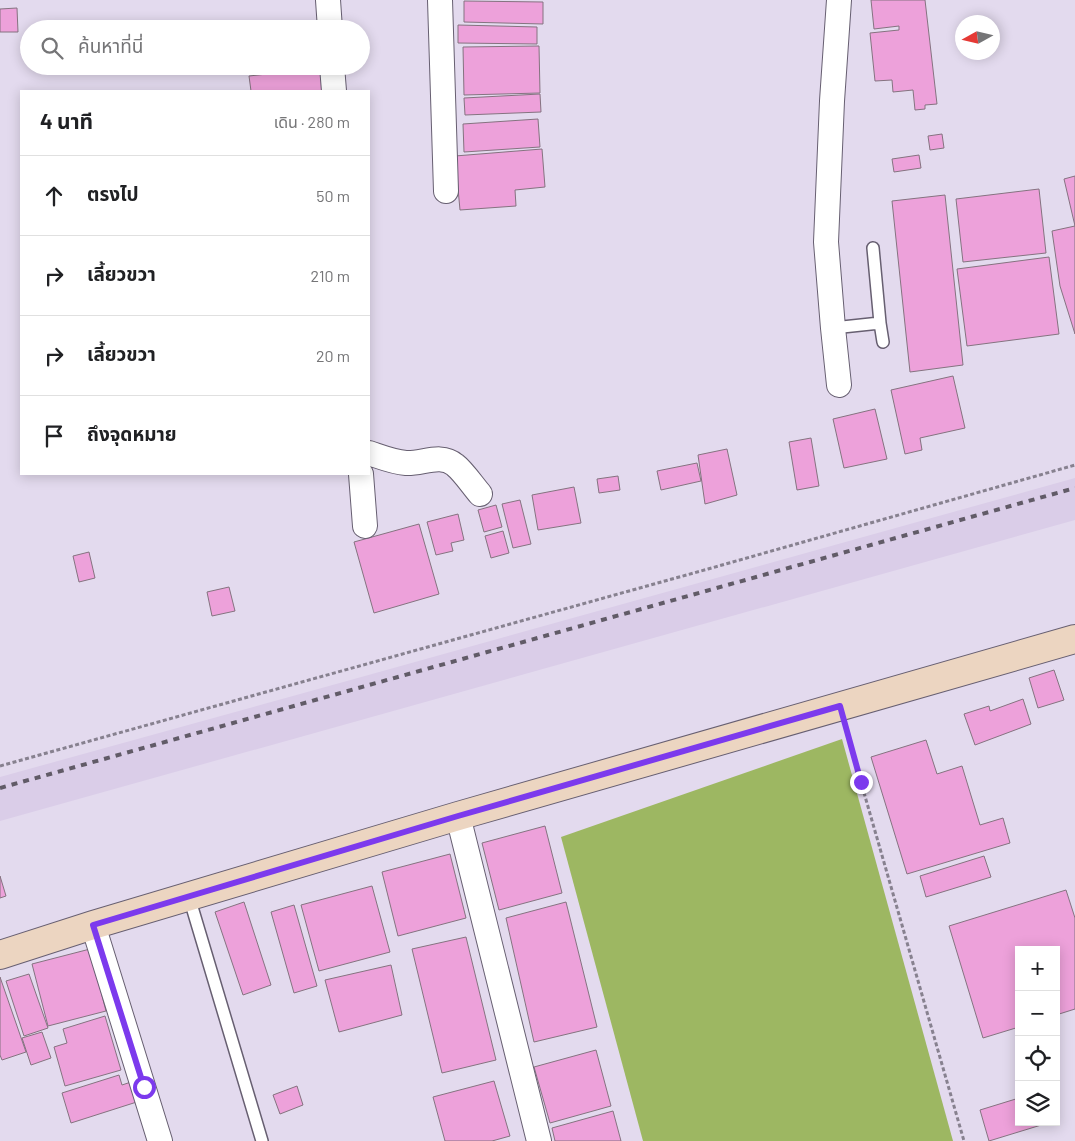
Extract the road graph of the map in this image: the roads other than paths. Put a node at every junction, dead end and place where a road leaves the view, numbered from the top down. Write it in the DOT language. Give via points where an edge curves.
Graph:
graph roads {
  1 [pos="328,0"];
  2 [pos="440,0"];
  3 [pos="839,0"];
  4 [pos="329,20"];
  5 [pos="333,75"];
  6 [pos="334,90"];
  7 [pos="446,192"];
  8 [pos="873,248"];
  9 [pos="880,323"];
  10 [pos="832,328"];
  11 [pos="882,342"];
  12 [pos="839,385"];
  13 [pos="370,453"];
  14 [pos="361,475"];
  15 [pos="480,494"];
  16 [pos="365,526"];
  17 [pos="1075,639"];
  18 [pos="458,816"];
  19 [pos="189,897"];
  20 [pos="93,925"];
  21 [pos="0,955"];
  22 [pos="160,1141"];
  23 [pos="262,1141"];
  24 [pos="539,1141"];
  1 -- 4 [label="street"];
  2 -- 7 [label="street"];
  3 -- 10 [label="street" via="826,242"];
  5 -- 6 [label="street"];
  8 -- 9 [label="lane"];
  9 -- 10 [label="lane"];
  9 -- 11 [label="lane"];
  10 -- 12 [label="street"];
  13 -- 15 [label="street" via="407,463 437,459 448,461 456,465"];
  14 -- 16 [label="street"];
  17 -- 18 [label="street"];
  18 -- 19 [label="street"];
  18 -- 24 [label="street"];
  19 -- 20 [label="street"];
  19 -- 23 [label="lane"];
  20 -- 21 [label="street"];
  20 -- 22 [label="street"];
}
